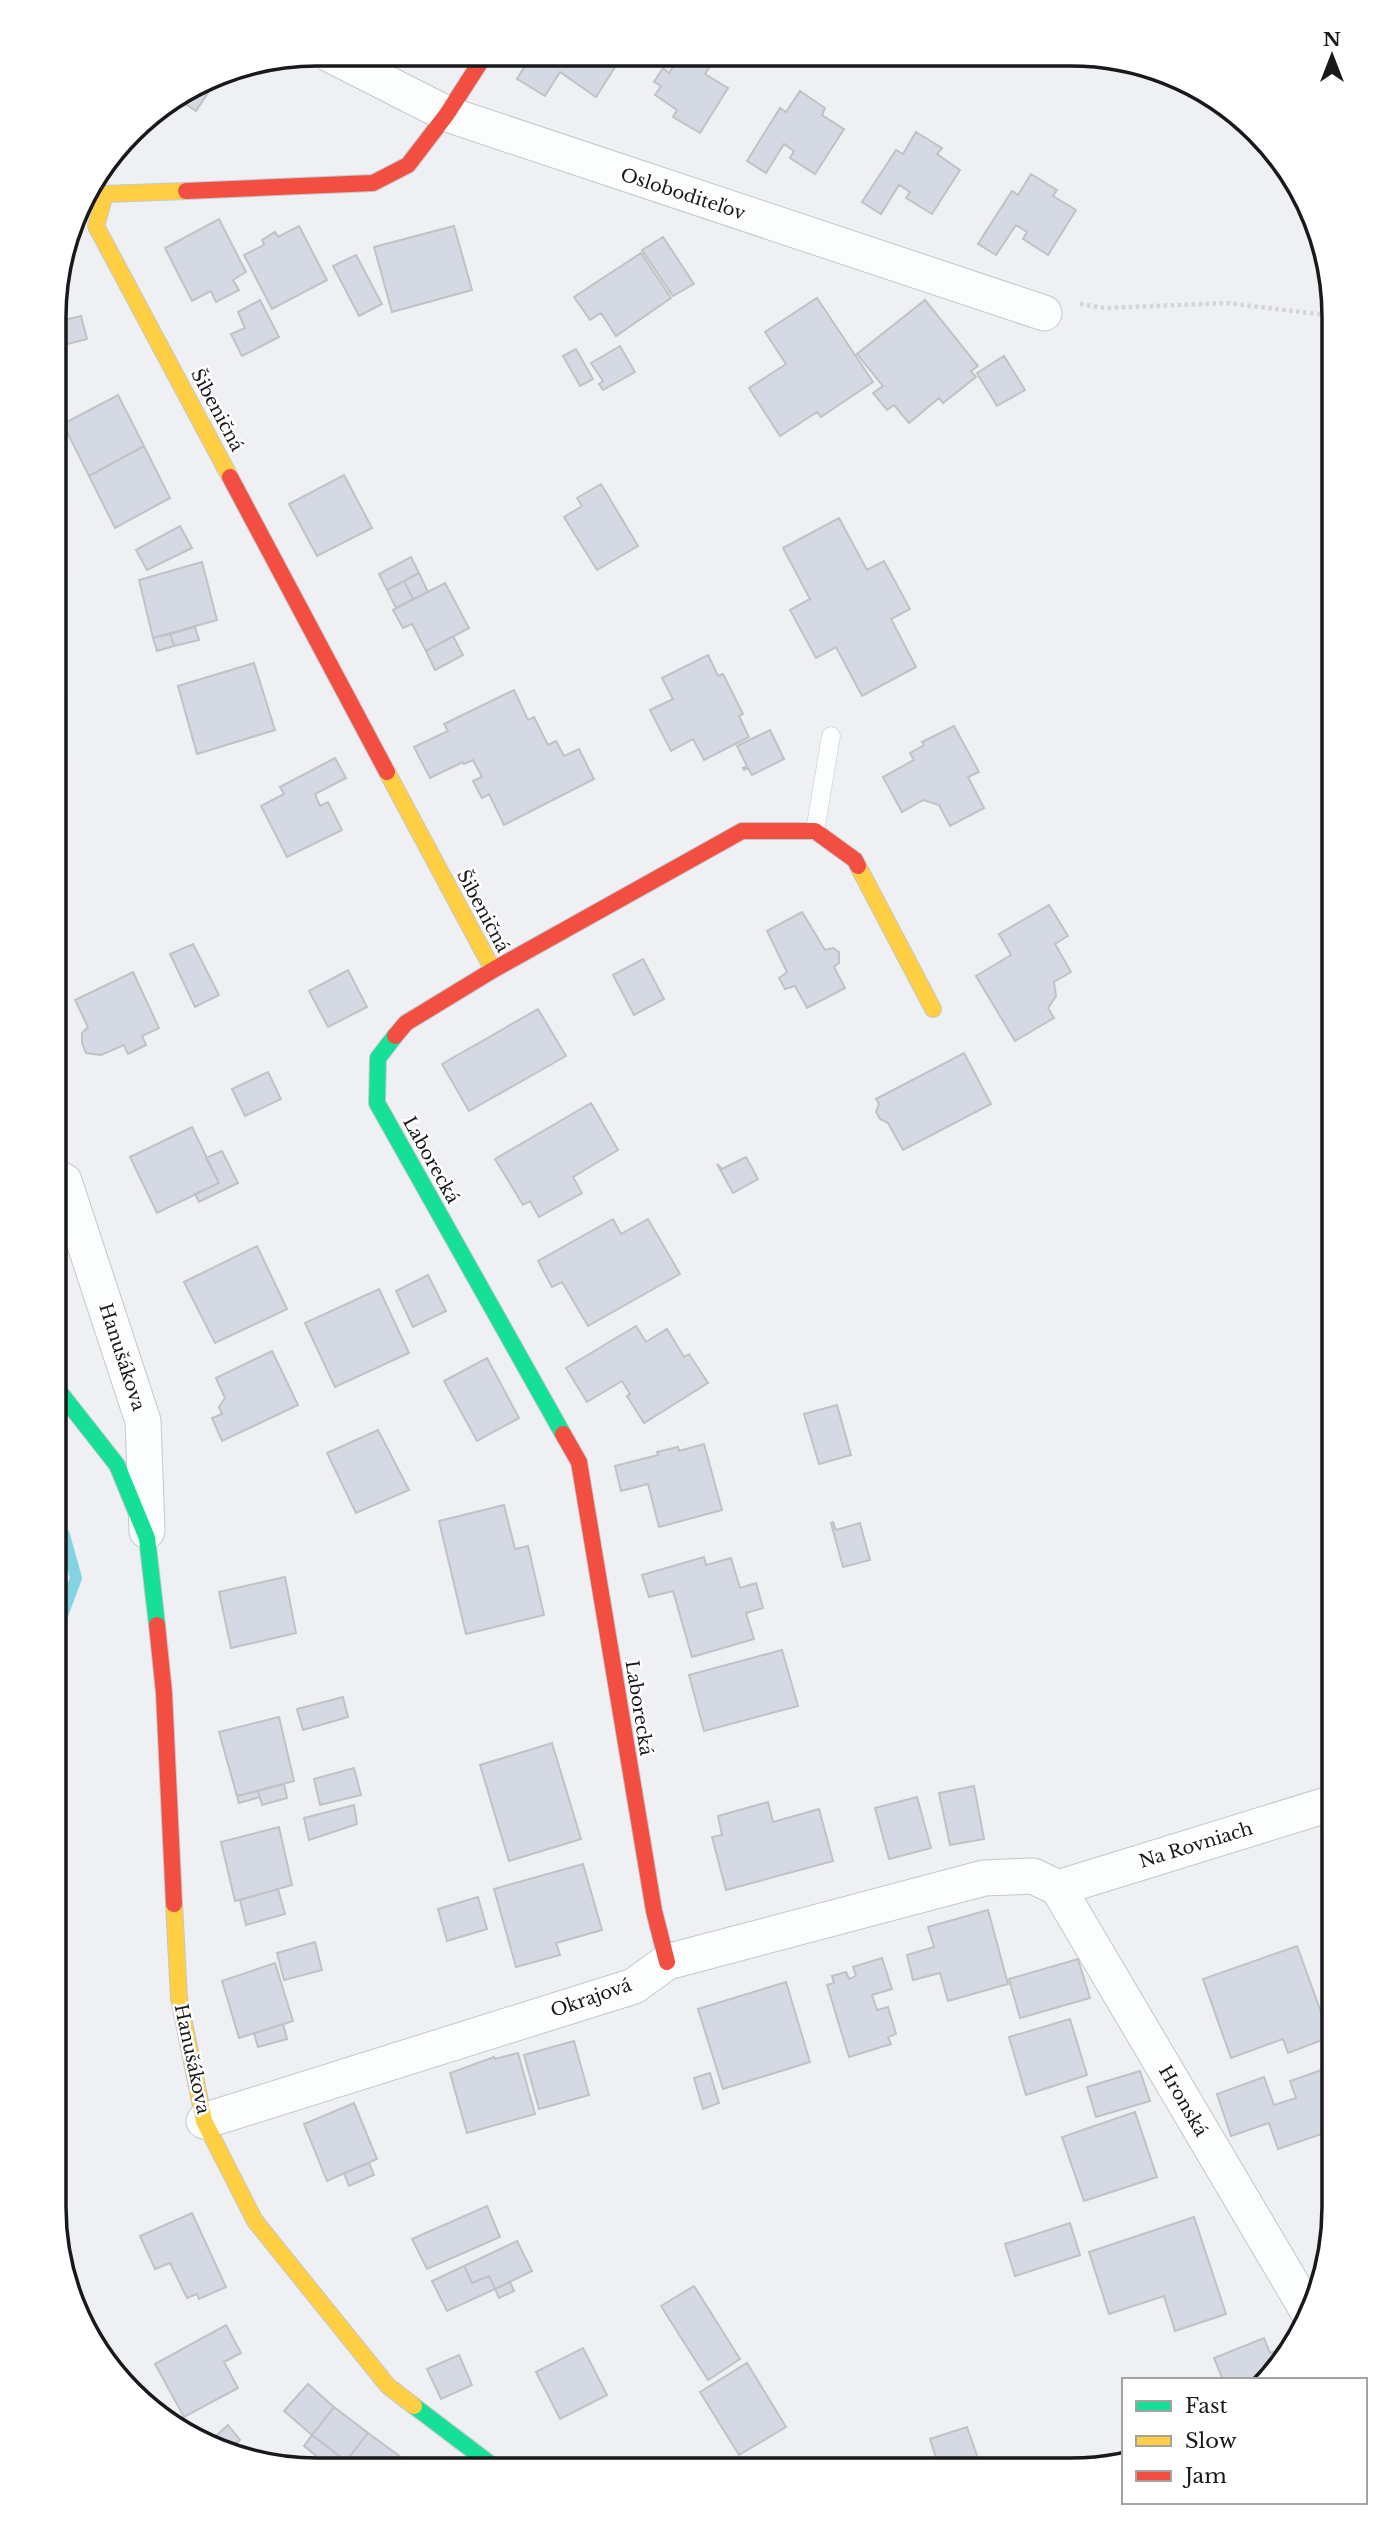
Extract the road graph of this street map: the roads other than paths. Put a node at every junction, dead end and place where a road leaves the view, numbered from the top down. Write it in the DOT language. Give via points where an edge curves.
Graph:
graph roads {
  1 [pos="353,66"];
  2 [pos="478,66"];
  3 [pos="447,114"];
  4 [pos="1044,313"];
  5 [pos="831,736"];
  6 [pos="816,831"];
  7 [pos="493,970"];
  8 [pos="933,1009"];
  9 [pos="66,1187"];
  10 [pos="66,1400"];
  11 [pos="147,1538"];
  12 [pos="1322,1805"];
  13 [pos="1058,1888"];
  14 [pos="667,1962"];
  15 [pos="204,2121"];
  16 [pos="1303,2302"];
  17 [pos="482,2458"];
  1 -- 3 [label="street, Osloboditeľov"];
  2 -- 3 [label="street"];
  3 -- 4 [label="street, Osloboditeľov"];
  3 -- 7 [label="street, Šibeničná" via="408,165 373,183 105,194 96,226"];
  5 -- 6 [label="lane"];
  6 -- 7 [label="street, Laborecká" via="743,831"];
  6 -- 8 [label="street" via="855,860"];
  7 -- 14 [label="street, Laborecká" via="407,1023 378,1058 377,1103 579,1462 654,1911"];
  9 -- 11 [label="street, Hanušákova" via="143,1421"];
  10 -- 11 [label="street, Hanušákova" via="117,1465"];
  11 -- 15 [label="street, Hanušákova" via="164,1693 179,1998"];
  12 -- 13 [label="street, Na Rovniach"];
  13 -- 14 [label="street, Okrajová" via="1033,1876 984,1878"];
  13 -- 16 [label="street, Hronská"];
  14 -- 15 [label="street, Okrajová" via="634,1986"];
  15 -- 17 [label="street, Hanušákova" via="255,2221 388,2386"];
}
